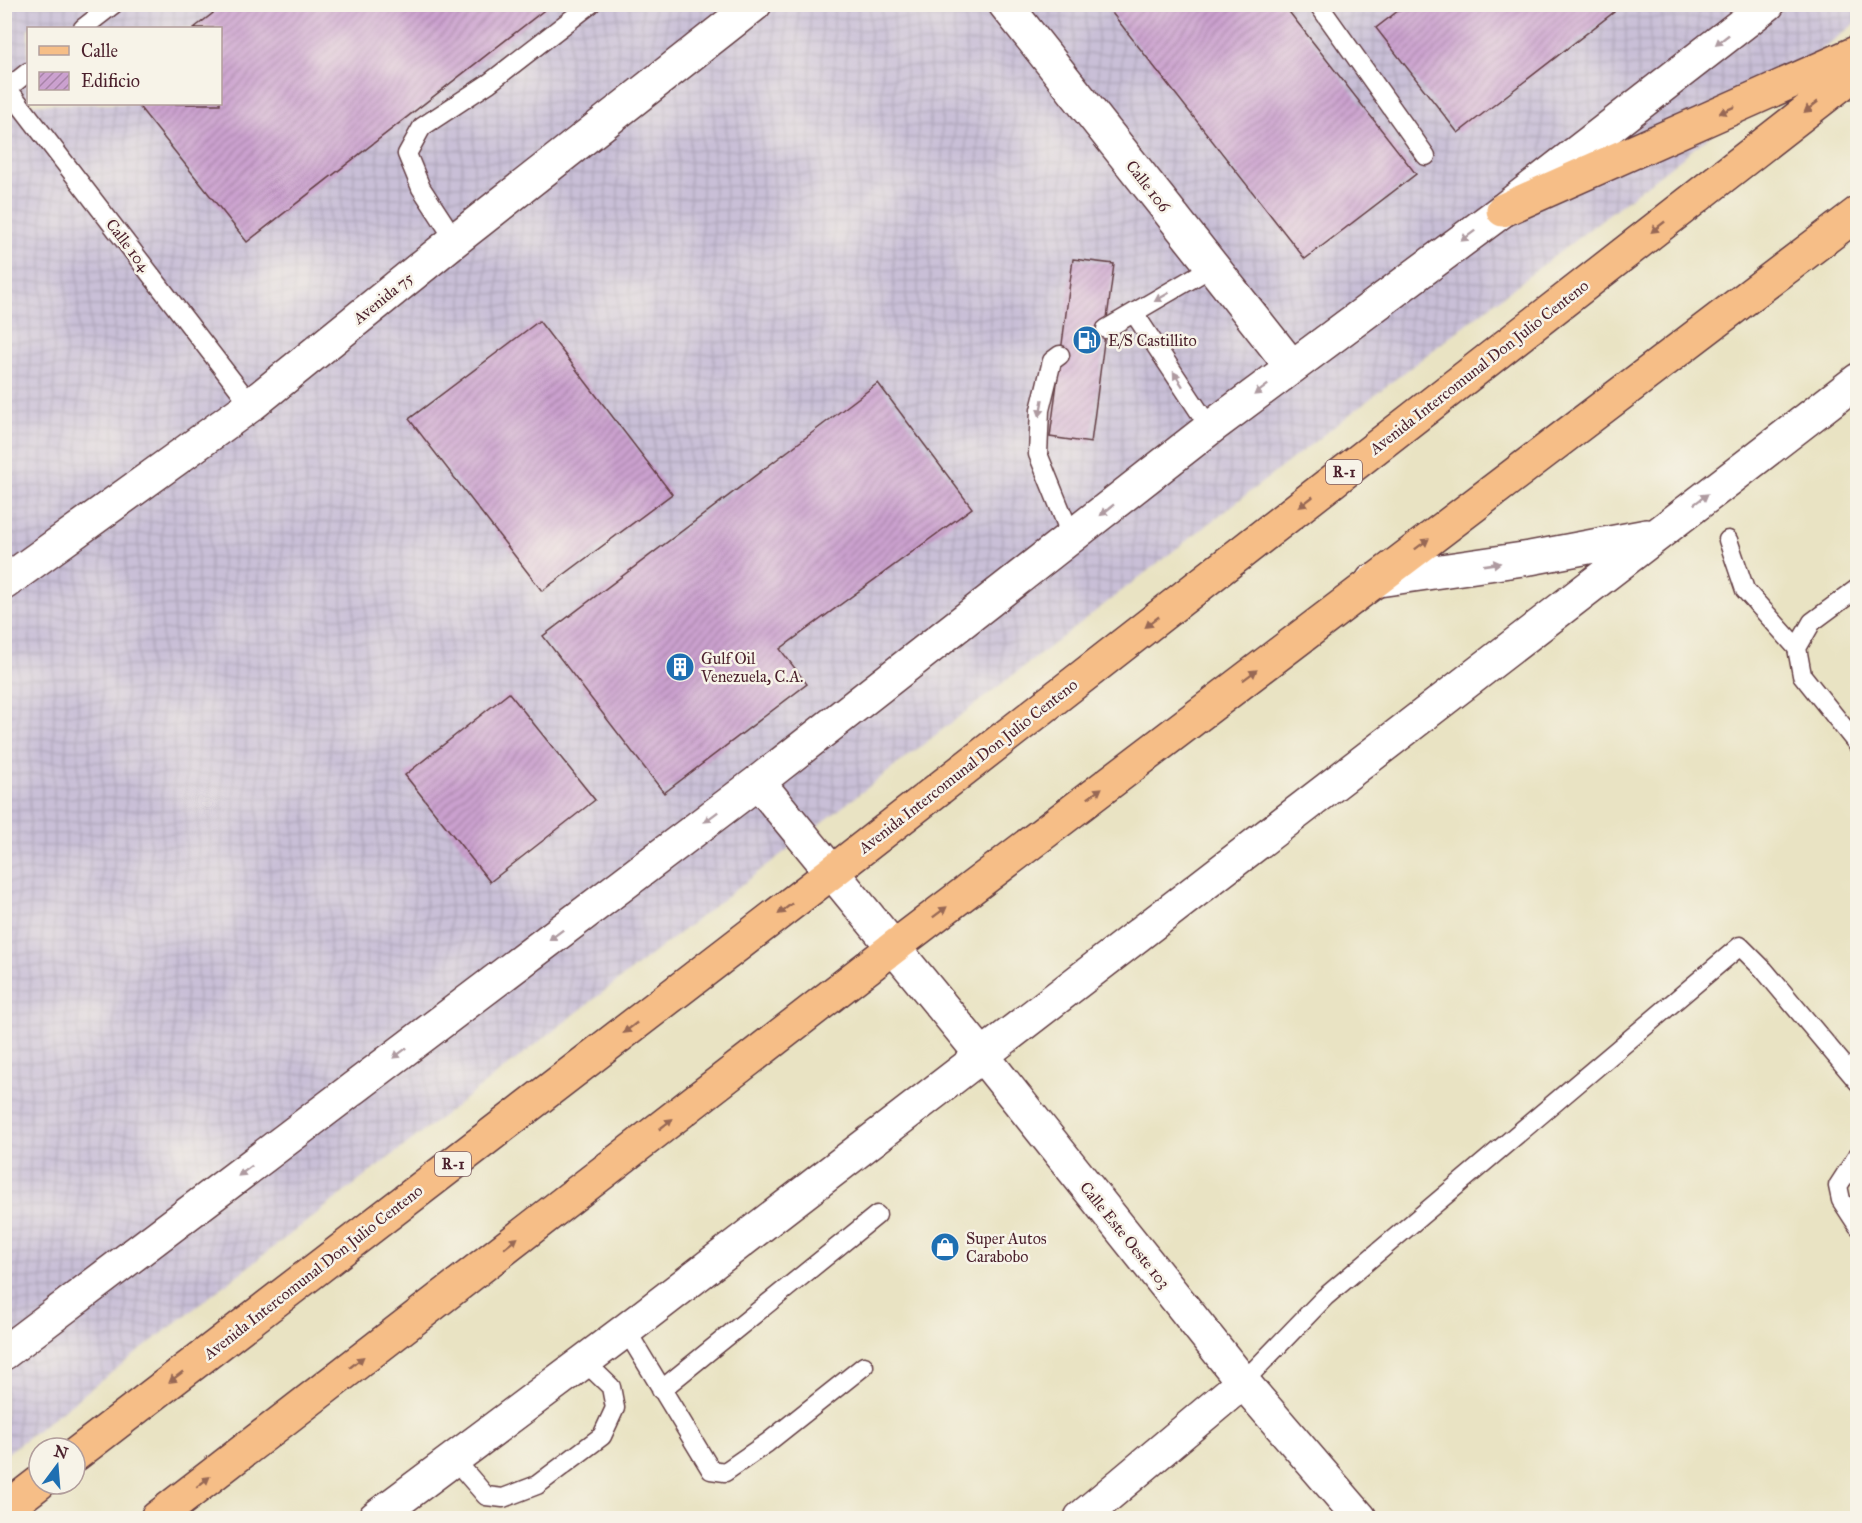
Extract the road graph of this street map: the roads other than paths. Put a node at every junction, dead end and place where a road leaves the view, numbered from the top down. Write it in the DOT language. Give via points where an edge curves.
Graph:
graph roads {
  1 [pos="114,4"];
  2 [pos="591,4"];
  3 [pos="755,4"];
  4 [pos="1005,4"];
  5 [pos="1318,4"];
  6 [pos="1768,4"];
  7 [pos="84,27"];
  8 [pos="1857,52"];
  9 [pos="1857,71"];
  10 [pos="27,73"];
  11 [pos="6,86"];
  12 [pos="1426,156"];
  13 [pos="1503,210"];
  14 [pos="1857,213"];
  15 [pos="455,240"];
  16 [pos="1212,267"];
  17 [pos="1134,313"];
  18 [pos="1106,329"];
  19 [pos="1060,355"];
  20 [pos="1292,367"];
  21 [pos="1857,380"];
  22 [pos="250,405"];
  23 [pos="1210,428"];
  24 [pos="1654,534"];
  25 [pos="1072,538"];
  26 [pos="1728,540"];
  27 [pos="1372,581"];
  28 [pos="4,583"];
  29 [pos="1857,588"];
  30 [pos="1797,648"];
  31 [pos="1857,745"];
  32 [pos="758,782"];
  33 [pos="831,873"];
  34 [pos="894,947"];
  35 [pos="981,1054"];
  36 [pos="1857,1082"];
  37 [pos="1857,1155"];
  38 [pos="877,1215"];
  39 [pos="1857,1226"];
  40 [pos="626,1330"];
  41 [pos="4,1353"];
  42 [pos="584,1361"];
  43 [pos="864,1365"];
  44 [pos="1243,1382"];
  45 [pos="661,1390"];
  46 [pos="87,1446"];
  47 [pos="454,1459"];
  48 [pos="27,1492"];
  49 [pos="4,1510"];
  50 [pos="157,1518"];
  51 [pos="375,1518"];
  52 [pos="1081,1518"];
  53 [pos="1360,1518"];
  1 -- 7 [label="lane"];
  2 -- 15 [label="lane" via="489,83 422,127 407,154 421,188"];
  3 -- 15 [label="street, Avenida 75"];
  4 -- 16 [label="street, Calle 106"];
  5 -- 12 [label="lane"];
  6 -- 13 [label="street, one-way"];
  8 -- 13 [label="main road, one-way"];
  9 -- 33 [label="main road, Avenida Intercomunal Don Julio Centeno / R-1, one-way"];
  10 -- 11 [label="lane"];
  11 -- 22 [label="lane, Calle 104"];
  13 -- 20 [label="street, one-way"];
  27 -- 14 [label="main road, one-way"];
  15 -- 22 [label="street, Avenida 75"];
  16 -- 17 [label="lane, one-way"];
  16 -- 20 [label="street, Calle 106"];
  17 -- 18 [label="lane"];
  23 -- 17 [label="lane, one-way"];
  19 -- 25 [label="lane, one-way" via="1052,362 1040,410 1038,454"];
  20 -- 23 [label="street, one-way"];
  24 -- 21 [label="street, one-way"];
  22 -- 28 [label="street, Avenida 75"];
  23 -- 25 [label="street, one-way"];
  27 -- 24 [label="street, one-way" via="1530,558"];
  24 -- 35 [label="street"];
  25 -- 32 [label="street"];
  26 -- 30 [label="lane" via="1745,590"];
  34 -- 27 [label="main road, one-way"];
  29 -- 30 [label="lane" via="1812,621"];
  30 -- 31 [label="lane" via="1802,675"];
  32 -- 33 [label="street, Calle Este Oeste 103"];
  32 -- 41 [label="street, one-way"];
  33 -- 34 [label="street, Calle Este Oeste 103"];
  33 -- 46 [label="main road, Avenida Intercomunal Don Julio Centeno / R-1, one-way"];
  34 -- 35 [label="street, Calle Este Oeste 103"];
  50 -- 34 [label="main road, one-way"];
  35 -- 40 [label="street"];
  35 -- 44 [label="street, Calle Este Oeste 103"];
  36 -- 44 [label="lane" via="1740,946 1325,1297"];
  37 -- 39 [label="lane" via="1838,1186 1841,1200"];
  38 -- 45 [label="lane"];
  40 -- 42 [label="street"];
  40 -- 45 [label="lane"];
  42 -- 47 [label="street"];
  42 -- 47 [label="lane" via="611,1387 615,1408 602,1436 537,1485 503,1498 486,1496"];
  43 -- 45 [label="lane" via="767,1443 724,1472 711,1470"];
  44 -- 52 [label="street"];
  44 -- 53 [label="street, Calle Este Oeste 103"];
  47 -- 51 [label="street"];
  48 -- 49 [label="main road"];
}
